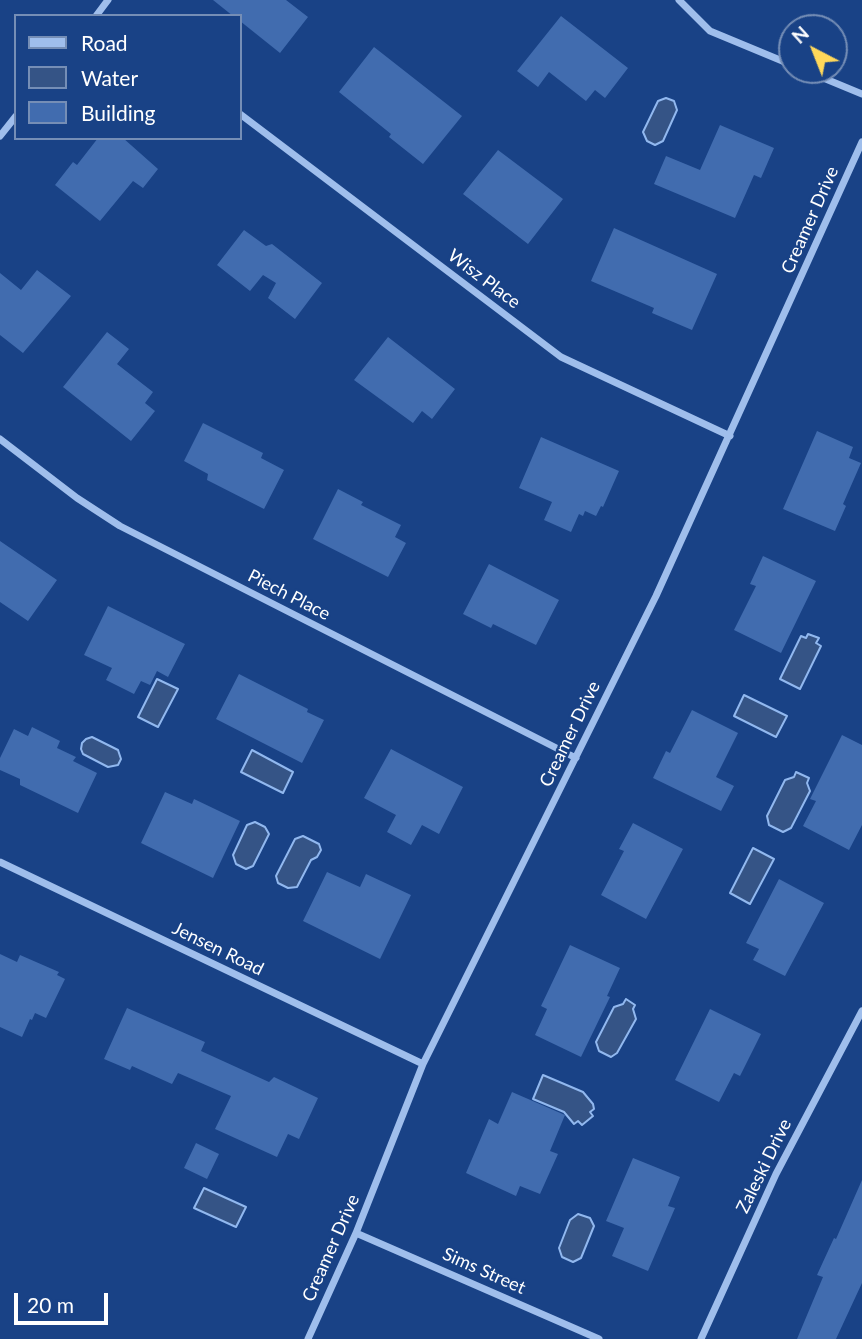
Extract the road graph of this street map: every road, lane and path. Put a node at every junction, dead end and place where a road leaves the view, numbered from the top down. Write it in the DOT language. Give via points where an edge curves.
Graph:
graph roads {
  1 [pos="108,0"];
  2 [pos="679,0"];
  3 [pos="98,12"];
  4 [pos="778,59"];
  5 [pos="838,84"];
  6 [pos="862,94"];
  7 [pos="242,116"];
  8 [pos="14,118"];
  9 [pos="0,136"];
  10 [pos="862,142"];
  11 [pos="730,436"];
  12 [pos="0,439"];
  13 [pos="576,758"];
  14 [pos="0,862"];
  15 [pos="862,1011"];
  16 [pos="423,1064"];
  17 [pos="356,1233"];
  18 [pos="308,1339"];
  19 [pos="599,1339"];
  20 [pos="701,1339"];
  1 -- 3 [label="street"];
  2 -- 4 [label="street" via="710,31"];
  5 -- 6 [label="street"];
  7 -- 11 [label="street, Wisz Place" via="561,357"];
  8 -- 9 [label="street"];
  10 -- 11 [label="street, Creamer Drive"];
  11 -- 13 [label="street, Creamer Drive"];
  12 -- 13 [label="street, Piech Place" via="120,526"];
  13 -- 16 [label="street, Creamer Drive"];
  14 -- 16 [label="street, Jensen Road"];
  15 -- 20 [label="street, Zaleski Drive" via="776,1174"];
  16 -- 17 [label="street, Creamer Drive"];
  17 -- 18 [label="street, Creamer Drive"];
  17 -- 19 [label="street, Sims Street"];
}
